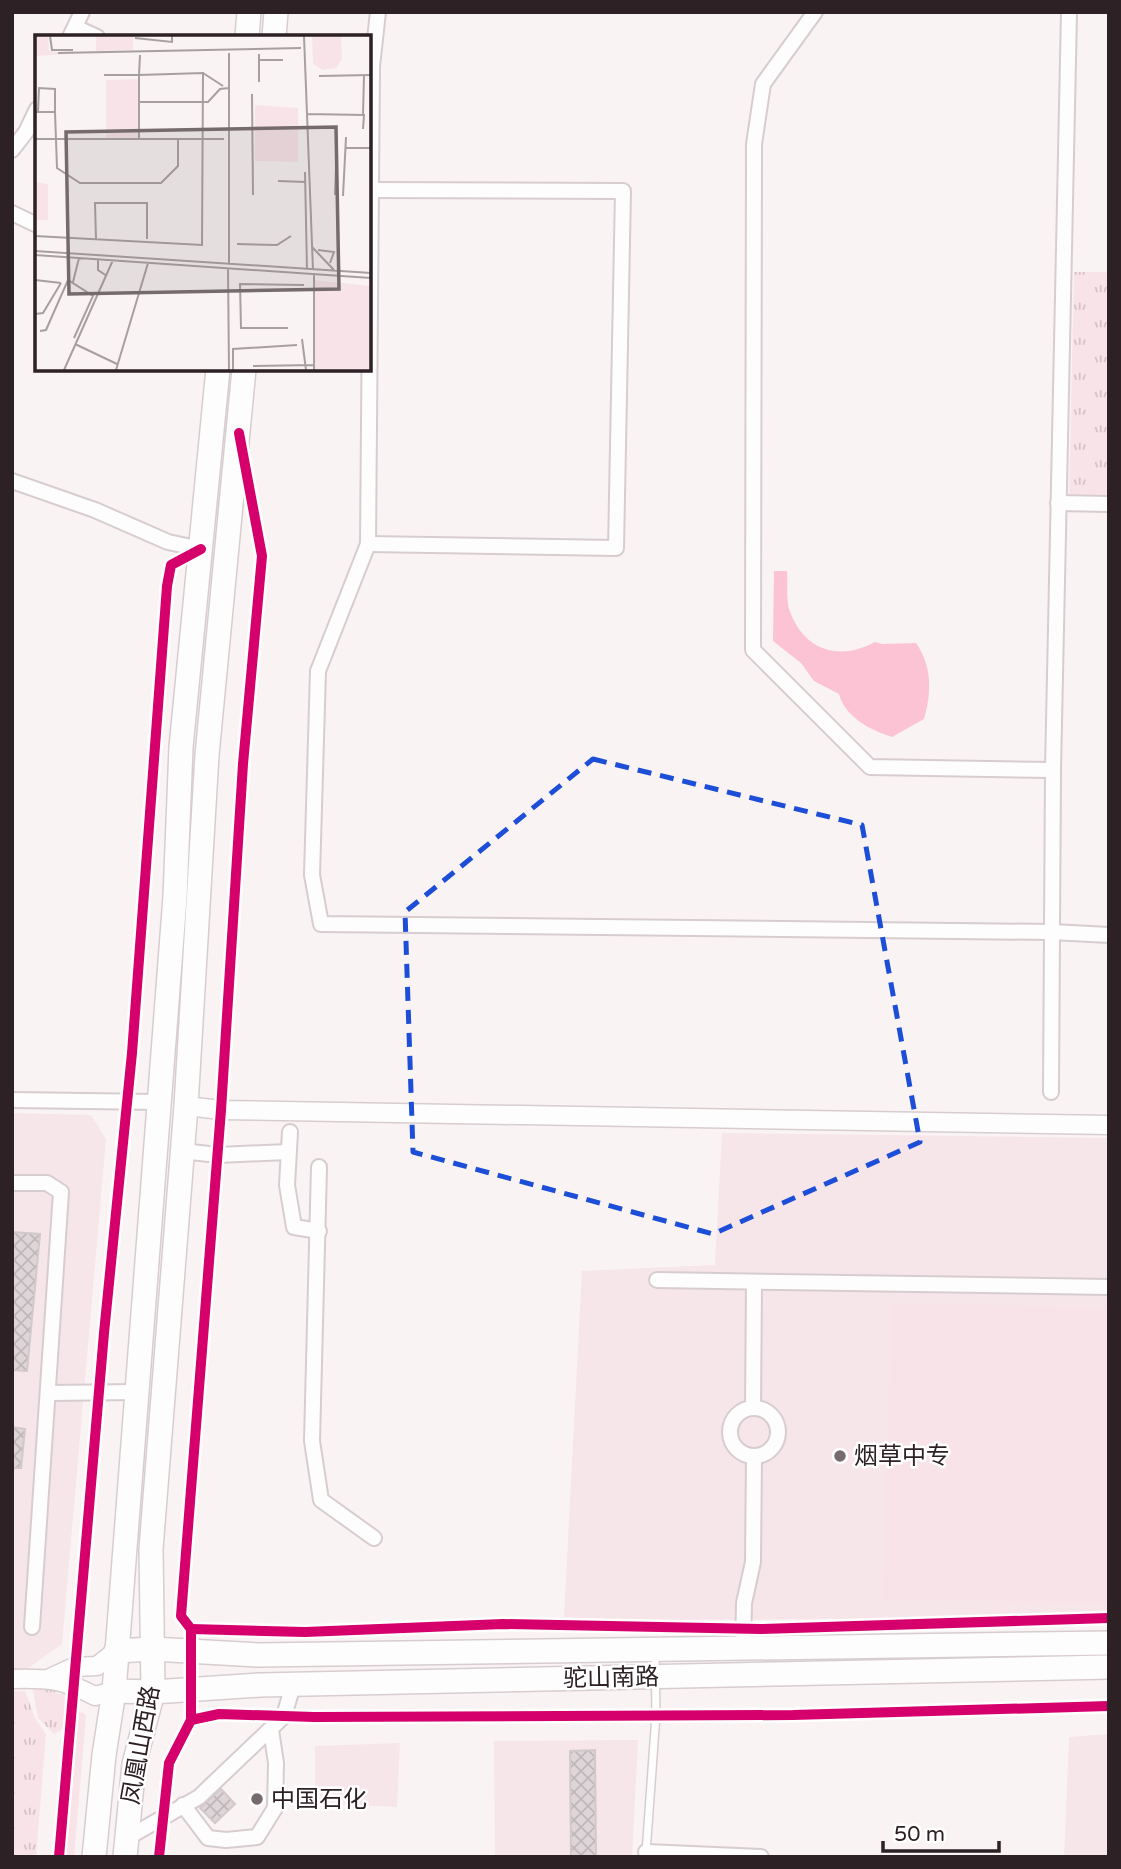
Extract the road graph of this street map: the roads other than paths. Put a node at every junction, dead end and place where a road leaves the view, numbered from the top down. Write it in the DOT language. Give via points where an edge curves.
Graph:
graph roads {
  1 [pos="82,12"];
  2 [pos="249,12"];
  3 [pos="276,12"];
  4 [pos="378,12"];
  5 [pos="814,12"];
  6 [pos="1069,12"];
  7 [pos="73,32"];
  8 [pos="247,35"];
  9 [pos="274,35"];
  10 [pos="35,113"];
  11 [pos="12,150"];
  12 [pos="371,190"];
  13 [pos="12,213"];
  14 [pos="35,224"];
  15 [pos="218,371"];
  16 [pos="244,371"];
  17 [pos="369,371"];
  18 [pos="12,481"];
  19 [pos="1058,503"];
  20 [pos="1109,504"];
  21 [pos="368,544"];
  22 [pos="201,549"];
  23 [pos="1053,770"];
  24 [pos="1052,932"];
  25 [pos="1109,935"];
  26 [pos="1051,1092"];
  27 [pos="12,1100"];
  28 [pos="159,1102"];
  29 [pos="186,1106"];
  30 [pos="1109,1125"];
  31 [pos="290,1132"];
  32 [pos="182,1151"];
  33 [pos="287,1152"];
  34 [pos="319,1167"];
  35 [pos="12,1183"];
  36 [pos="319,1231"];
  37 [pos="657,1280"];
  38 [pos="754,1282"];
  39 [pos="1109,1287"];
  40 [pos="48,1392"];
  41 [pos="136,1392"];
  42 [pos="753,1408"];
  43 [pos="754,1457"];
  44 [pos="374,1538"];
  45 [pos="32,1627"];
  46 [pos="1109,1643"];
  47 [pos="153,1649"];
  48 [pos="655,1650"];
  49 [pos="743,1650"];
  50 [pos="116,1651"];
  51 [pos="1109,1667"];
  52 [pos="50,1678"];
  53 [pos="656,1678"];
  54 [pos="12,1679"];
  55 [pos="293,1685"];
  56 [pos="114,1691"];
  57 [pos="153,1692"];
  58 [pos="271,1730"];
  59 [pos="183,1805"];
  60 [pos="126,1847"];
  61 [pos="646,1854"];
  62 [pos="94,1857"];
  63 [pos="761,1857"];
  1 -- 7 [label="street"];
  2 -- 8 [label="main road"];
  3 -- 9 [label="main road"];
  4 -- 12 [label="street" via="372,66"];
  5 -- 23 [label="street" via="763,84 754,144 753,650 870,767"];
  6 -- 19 [label="street"];
  10 -- 11 [label="street"];
  12 -- 21 [label="street" via="624,191 616,548"];
  13 -- 14 [label="street"];
  15 -- 22 [label="main road, 凤凰山西路"];
  16 -- 29 [label="main road, 凤凰山西路" via="207,755"];
  17 -- 21 [label="street"];
  18 -- 22 [label="street" via="168,542"];
  19 -- 20 [label="street"];
  19 -- 23 [label="street"];
  21 -- 24 [label="street" via="318,671 312,875 321,924"];
  22 -- 28 [label="main road, 凤凰山西路" via="181,747"];
  23 -- 24 [label="street"];
  24 -- 25 [label="street"];
  24 -- 26 [label="street"];
  27 -- 28 [label="street"];
  28 -- 41 [label="main road, 凤凰山西路"];
  29 -- 30 [label="street"];
  29 -- 32 [label="main road, 凤凰山西路"];
  31 -- 33 [label="street"];
  32 -- 33 [label="street" via="218,1155"];
  32 -- 47 [label="main road, 凤凰山西路" via="151,1549"];
  33 -- 36 [label="street" via="294,1227"];
  34 -- 36 [label="street"];
  35 -- 40 [label="street" via="47,1183 61,1192"];
  36 -- 44 [label="street" via="312,1441 321,1500"];
  37 -- 38 [label="street"];
  38 -- 39 [label="street"];
  38 -- 42 [label="street"];
  40 -- 41 [label="street"];
  40 -- 45 [label="street"];
  41 -- 50 [label="main road, 凤凰山西路"];
  42 -- 43 [label="street" via="736,1415 730,1438 739,1452"];
  42 -- 43 [label="street" via="772,1416 778,1430 769,1451"];
  43 -- 49 [label="street" via="753,1562 744,1603"];
  46 -- 49 [label="main road, 驼山南路"];
  47 -- 48 [label="main road, 驼山南路" via="258,1655"];
  47 -- 50 [label="main road, 驼山南路"];
  47 -- 57 [label="main road, 凤凰山西路"];
  48 -- 49 [label="main road, 驼山南路"];
  48 -- 53 [label="lane"];
  50 -- 52 [label="street" via="97,1666 74,1667"];
  50 -- 56 [label="main road, 凤凰山西路"];
  51 -- 53 [label="main road, 驼山南路"];
  52 -- 54 [label="street"];
  52 -- 56 [label="street" via="95,1696"];
  53 -- 55 [label="main road, 驼山南路"];
  53 -- 61 [label="lane"];
  55 -- 57 [label="main road, 驼山南路"];
  55 -- 58 [label="street" via="284,1716"];
  56 -- 57 [label="main road, 驼山南路"];
  56 -- 62 [label="main road, 凤凰山西路"];
  57 -- 60 [label="main road, 凤凰山西路" via="134,1764"];
  58 -- 59 [label="street" via="199,1797"];
  58 -- 59 [label="street" via="275,1808 257,1837 208,1838"];
  59 -- 60 [label="street"];
  61 -- 63 [label="street"];
}
